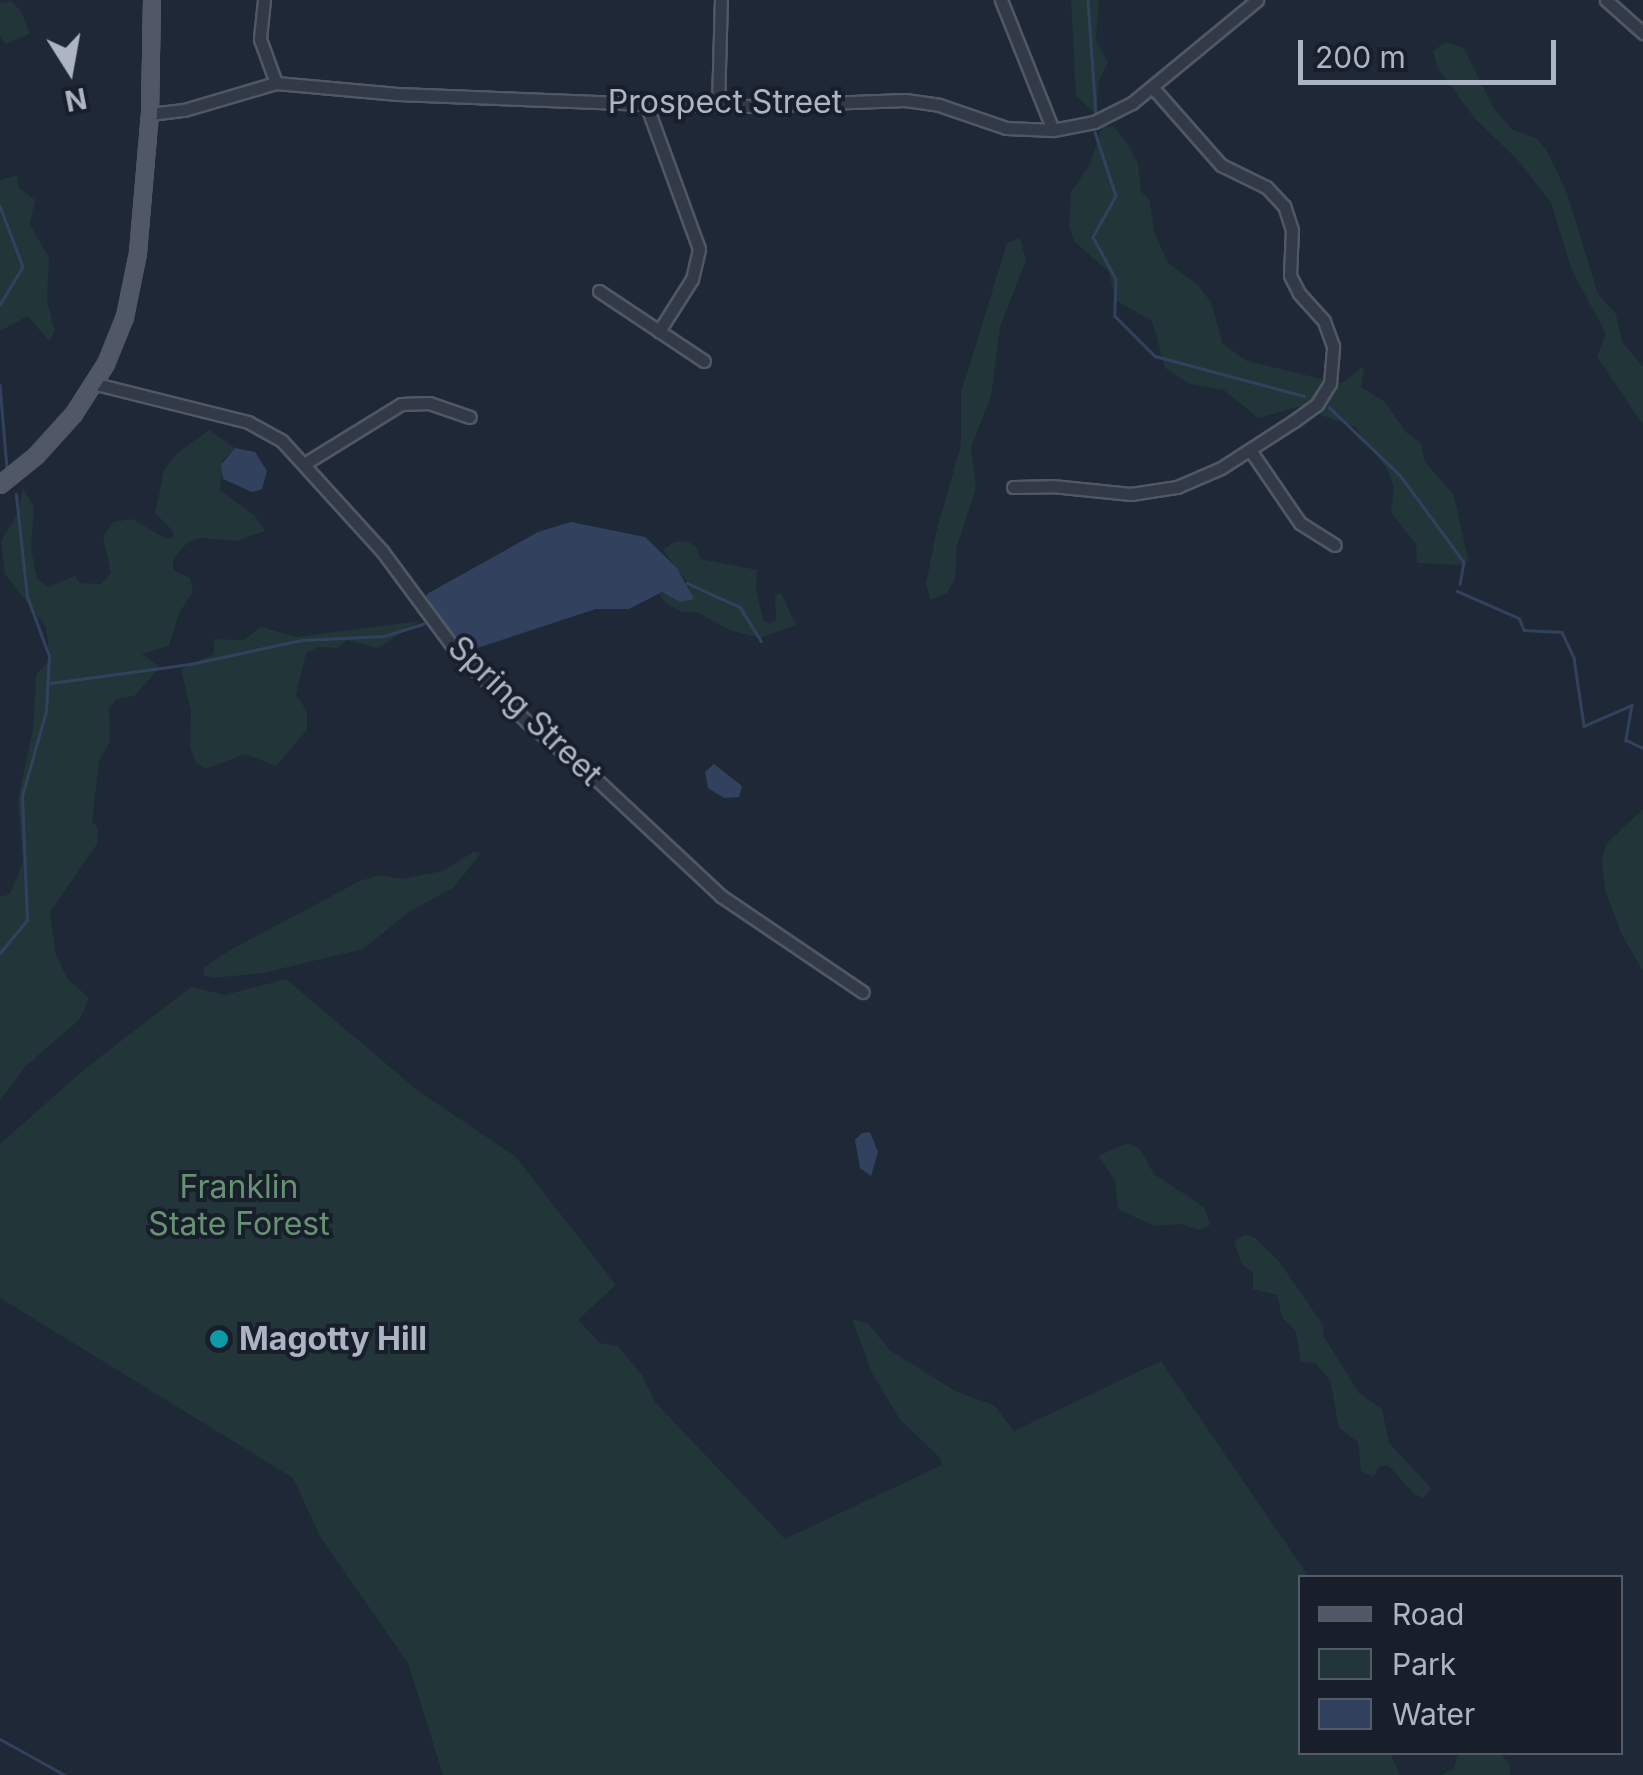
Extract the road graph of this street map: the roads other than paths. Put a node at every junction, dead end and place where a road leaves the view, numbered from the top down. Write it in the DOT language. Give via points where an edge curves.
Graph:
graph roads {
  1 [pos="152,0"];
  2 [pos="264,0"];
  3 [pos="720,0"];
  4 [pos="1001,0"];
  5 [pos="1257,0"];
  6 [pos="1606,0"];
  7 [pos="1643,33"];
  8 [pos="276,82"];
  9 [pos="1153,88"];
  10 [pos="646,104"];
  11 [pos="718,106"];
  12 [pos="150,114"];
  13 [pos="1053,130"];
  14 [pos="599,291"];
  15 [pos="659,332"];
  16 [pos="704,361"];
  17 [pos="96,384"];
  18 [pos="470,417"];
  19 [pos="1250,450"];
  20 [pos="304,464"];
  21 [pos="0,485"];
  22 [pos="1013,487"];
  23 [pos="1336,546"];
  24 [pos="864,992"];
  1 -- 12 [label="main road"];
  2 -- 8 [label="street" via="260,39"];
  3 -- 11 [label="street"];
  4 -- 13 [label="street"];
  5 -- 9 [label="street, Prospect Street"];
  6 -- 7 [label="street"];
  8 -- 10 [label="street, Prospect Street"];
  8 -- 12 [label="street, Prospect Street"];
  9 -- 13 [label="street, Prospect Street" via="1108,117"];
  9 -- 19 [label="street" via="1222,165 1266,186 1284,206 1292,230 1290,275 1334,346 1334,372 1317,404"];
  10 -- 11 [label="street, Prospect Street"];
  10 -- 15 [label="street" via="699,249 692,279"];
  11 -- 13 [label="street, Prospect Street" via="906,100 1006,128"];
  12 -- 17 [label="main road" via="131,292"];
  14 -- 15 [label="street"];
  15 -- 16 [label="street"];
  17 -- 20 [label="street, Spring Street" via="248,422 282,441"];
  17 -- 21 [label="main road" via="36,456"];
  18 -- 20 [label="street" via="429,402 400,404"];
  19 -- 22 [label="street" via="1201,478 1154,492"];
  19 -- 23 [label="street" via="1300,523"];
  20 -- 24 [label="street, Spring Street" via="382,551 456,652 527,722 721,896"];
}
